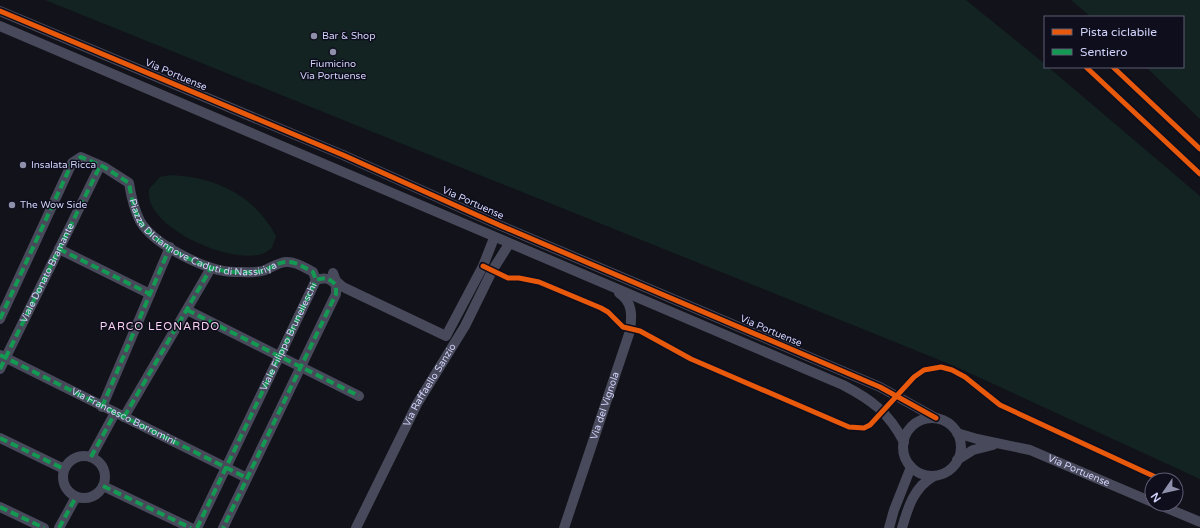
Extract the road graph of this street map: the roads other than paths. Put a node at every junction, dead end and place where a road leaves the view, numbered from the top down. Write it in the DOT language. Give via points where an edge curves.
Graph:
graph roads {
  1 [pos="0,11"];
  2 [pos="0,26"];
  3 [pos="100,166"];
  4 [pos="494,238"];
  5 [pos="509,244"];
  6 [pos="170,247"];
  7 [pos="59,249"];
  8 [pos="211,268"];
  9 [pos="333,273"];
  10 [pos="316,280"];
  11 [pos="613,288"];
  12 [pos="150,294"];
  13 [pos="187,310"];
  14 [pos="0,319"];
  15 [pos="279,355"];
  16 [pos="3,357"];
  17 [pos="301,366"];
  18 [pos="0,369"];
  19 [pos="359,396"];
  20 [pos="102,406"];
  21 [pos="115,413"];
  22 [pos="124,417"];
  23 [pos="936,418"];
  24 [pos="957,433"];
  25 [pos="0,438"];
  26 [pos="904,442"];
  27 [pos="1003,444"];
  28 [pos="91,457"];
  29 [pos="957,460"];
  30 [pos="911,467"];
  31 [pos="225,468"];
  32 [pos="64,469"];
  33 [pos="934,476"];
  34 [pos="247,478"];
  35 [pos="104,486"];
  36 [pos="76,497"];
  37 [pos="1144,499"];
  38 [pos="0,506"];
  39 [pos="1176,512"];
  40 [pos="1200,522"];
  41 [pos="44,528"];
  42 [pos="60,528"];
  43 [pos="191,528"];
  44 [pos="197,528"];
  45 [pos="223,528"];
  46 [pos="356,528"];
  47 [pos="564,528"];
  48 [pos="888,528"];
  49 [pos="902,528"];
  1 -- 23 [label="street, Via Portuense" via="343,155 499,225 873,384"];
  2 -- 4 [label="street, Via Portuense"];
  3 -- 6 [label="street, Piazza DIciannove Caduti di Nassiriya" via="129,183 131,198 141,222 158,240"];
  3 -- 7 [label="street, Viale Donato Bramante"];
  3 -- 14 [label="street" via="81,157 72,163"];
  4 -- 5 [label="street, Via Portuense"];
  4 -- 9 [label="street" via="483,266 446,336 343,287 336,281"];
  5 -- 11 [label="street, Via Portuense"];
  5 -- 46 [label="street, Via Raffaello Sanzio" via="492,271 465,326 417,404"];
  6 -- 8 [label="street, Piazza DIciannove Caduti di Nassiriya" via="187,258"];
  6 -- 12 [label="street"];
  7 -- 12 [label="street"];
  7 -- 16 [label="street, Viale Donato Bramante"];
  8 -- 10 [label="street, Piazza DIciannove Caduti di Nassiriya" via="233,272 262,271 286,261 313,272"];
  8 -- 13 [label="street"];
  10 -- 15 [label="street, Viale Filippo Brunelleschi"];
  10 -- 17 [label="street, Viale Filippo Brunelleschi" via="329,279 336,285 336,294"];
  11 -- 26 [label="street, Via Portuense" via="860,394 894,422"];
  11 -- 47 [label="street, Via del Vignola" via="624,296 630,306 630,331"];
  12 -- 20 [label="street"];
  13 -- 15 [label="street"];
  13 -- 22 [label="street"];
  15 -- 17 [label="street"];
  15 -- 31 [label="street, Viale Filippo Brunelleschi"];
  16 -- 18 [label="street, Viale Donato Bramante"];
  16 -- 20 [label="street, Via Francesco Borromini"];
  17 -- 19 [label="street"];
  17 -- 34 [label="street, Viale Filippo Brunelleschi"];
  20 -- 21 [label="street, Via Francesco Borromini"];
  21 -- 22 [label="street, Via Francesco Borromini"];
  21 -- 28 [label="street"];
  22 -- 31 [label="street, Via Francesco Borromini"];
  23 -- 24 [label="street" via="950,425"];
  23 -- 26 [label="street" via="915,423"];
  24 -- 27 [label="street, Via Portuense" via="977,440"];
  24 -- 29 [label="street" via="960,446"];
  25 -- 32 [label="street"];
  26 -- 30 [label="street" via="904,455"];
  27 -- 29 [label="street, Via Portuense" via="973,450"];
  27 -- 37 [label="street, Via Portuense" via="1030,450"];
  28 -- 32 [label="street" via="74,458"];
  28 -- 35 [label="street" via="105,472"];
  29 -- 33 [label="street" via="946,472"];
  30 -- 33 [label="street" via="922,474"];
  30 -- 48 [label="street"];
  31 -- 34 [label="street, Via Francesco Borromini"];
  31 -- 44 [label="street, Viale Filippo Brunelleschi"];
  32 -- 36 [label="street" via="63,484 69,493"];
  33 -- 49 [label="street" via="924,481 917,489"];
  34 -- 45 [label="street, Viale Filippo Brunelleschi"];
  35 -- 36 [label="street" via="87,499"];
  35 -- 43 [label="street"];
  36 -- 42 [label="street"];
  38 -- 41 [label="street"];
  39 -- 40 [label="street"];
}
